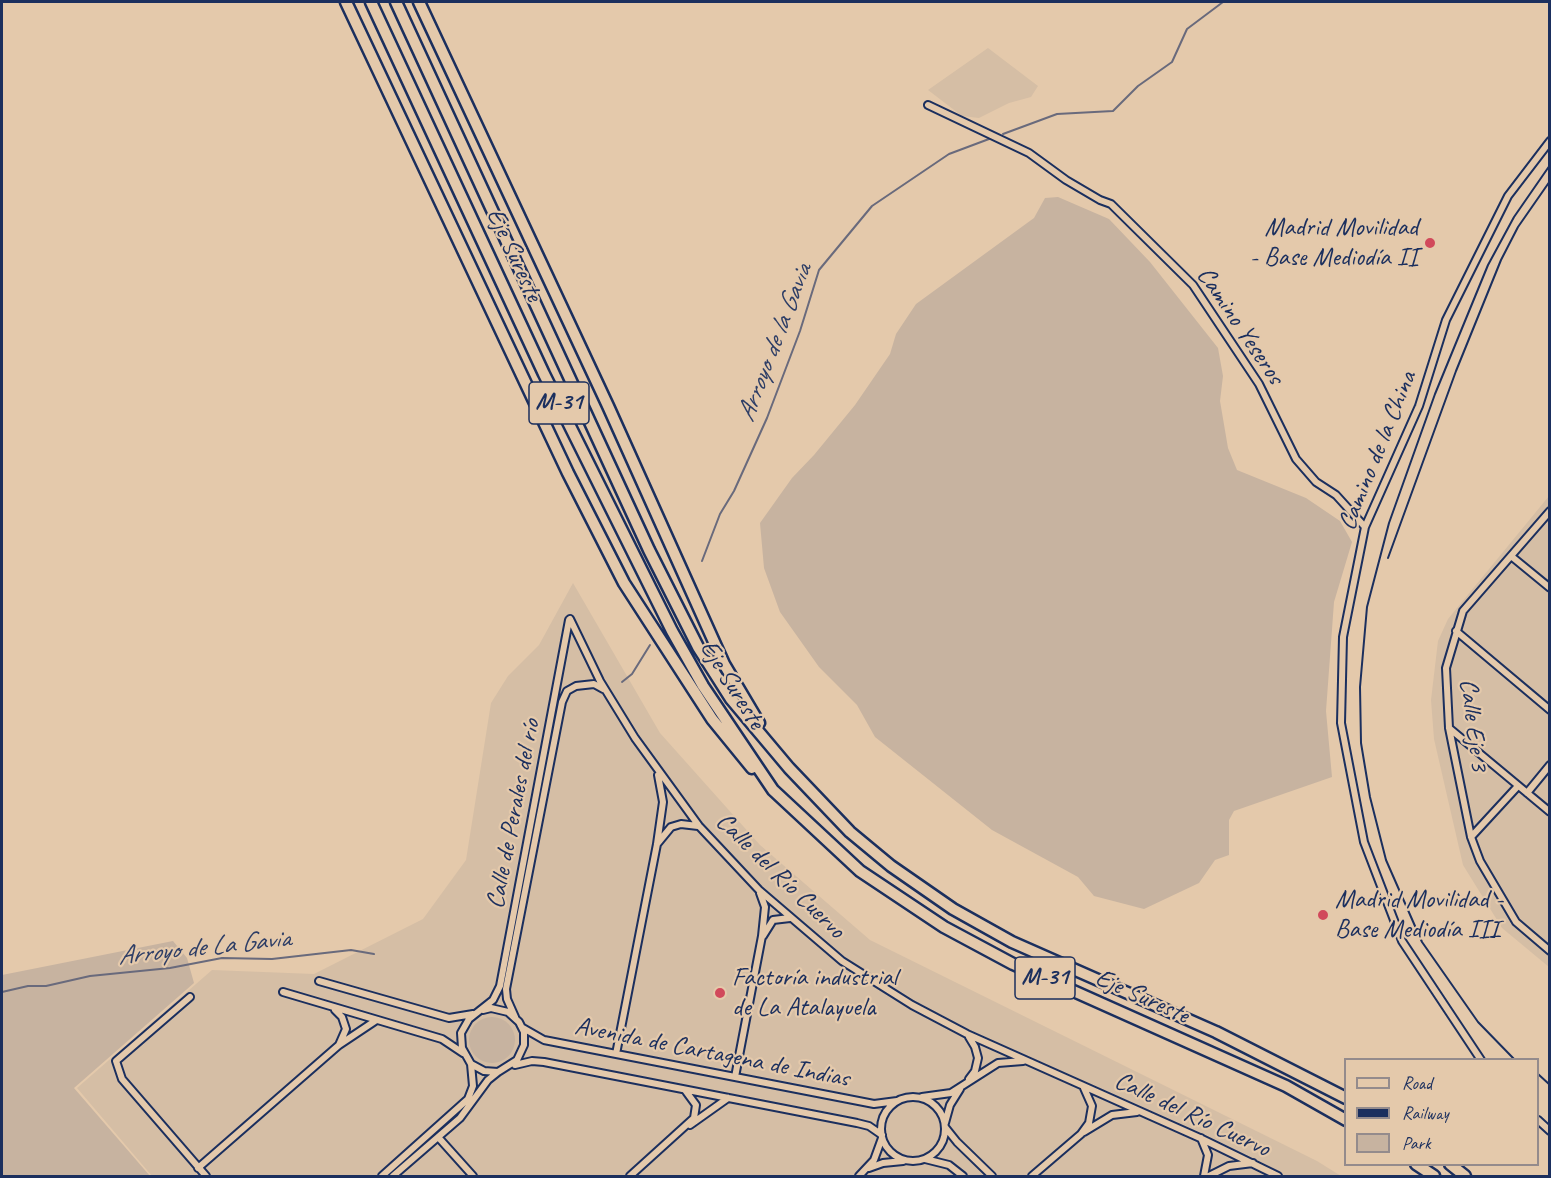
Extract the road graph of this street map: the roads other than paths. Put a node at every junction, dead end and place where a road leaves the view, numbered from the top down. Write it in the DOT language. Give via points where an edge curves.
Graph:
graph roads {
  1 [pos="344,2"];
  2 [pos="370,2"];
  3 [pos="396,2"];
  4 [pos="419,2"];
  5 [pos="928,105"];
  6 [pos="1550,141"];
  7 [pos="1550,511"];
  8 [pos="1365,527"];
  9 [pos="1512,556"];
  10 [pos="1550,588"];
  11 [pos="570,619"];
  12 [pos="1456,631"];
  13 [pos="606,691"];
  14 [pos="1550,710"];
  15 [pos="1449,728"];
  16 [pos="1550,765"];
  17 [pos="789,768"];
  18 [pos="657,772"];
  19 [pos="1518,786"];
  20 [pos="773,790"];
  21 [pos="1527,793"];
  22 [pos="1550,812"];
  23 [pos="699,826"];
  24 [pos="1471,837"];
  25 [pos="657,844"];
  26 [pos="759,890"];
  27 [pos="790,918"];
  28 [pos="762,936"];
  29 [pos="1550,951"];
  30 [pos="319,981"];
  31 [pos="283,992"];
  32 [pos="190,997"];
  33 [pos="335,1009"];
  34 [pos="480,1012"];
  35 [pos="515,1018"];
  36 [pos="375,1021"];
  37 [pos="522,1028"];
  38 [pos="967,1034"];
  39 [pos="339,1045"];
  40 [pos="616,1054"];
  41 [pos="464,1055"];
  42 [pos="1480,1058"];
  43 [pos="1027,1062"];
  44 [pos="471,1064"];
  45 [pos="511,1066"];
  46 [pos="498,1072"];
  47 [pos="735,1077"];
  48 [pos="963,1085"];
  49 [pos="1083,1086"];
  50 [pos="685,1089"];
  51 [pos="919,1097"];
  52 [pos="1344,1097"];
  53 [pos="728,1098"];
  54 [pos="897,1101"];
  55 [pos="1142,1112"];
  56 [pos="1344,1119"];
  57 [pos="689,1125"];
  58 [pos="945,1125"];
  59 [pos="1081,1134"];
  60 [pos="882,1136"];
  61 [pos="438,1137"];
  62 [pos="1200,1138"];
  63 [pos="925,1159"];
  64 [pos="909,1160"];
  65 [pos="1254,1163"];
  66 [pos="1419,1166"];
  67 [pos="1452,1166"];
  68 [pos="198,1167"];
  69 [pos="866,1170"];
  70 [pos="206,1176"];
  71 [pos="382,1176"];
  72 [pos="393,1176"];
  73 [pos="473,1176"];
  74 [pos="630,1176"];
  75 [pos="858,1176"];
  76 [pos="963,1176"];
  77 [pos="992,1176"];
  78 [pos="1032,1176"];
  79 [pos="1203,1176"];
  80 [pos="1209,1176"];
  81 [pos="1278,1176"];
  82 [pos="1434,1176"];
  83 [pos="1465,1176"];
  1 -- 20 [label="highway" via="624,583 712,719"];
  2 -- 20 [label="highway, Eje Sureste / M-31" via="544,374 672,631"];
  3 -- 17 [label="highway, Eje Sureste / M-31" via="687,625 731,699"];
  4 -- 17 [label="highway" via="724,664 742,699"];
  5 -- 8 [label="street, Camino Yeseros" via="1029,153 1066,180 1111,204 1193,285 1259,384 1296,459"];
  6 -- 8 [label="street, Camino de la China" via="1508,196 1453,303 1419,406"];
  7 -- 9 [label="street, Calle Eje 3"];
  8 -- 42 [label="street, Camino de la China" via="1343,637 1341,723 1364,842 1402,941"];
  9 -- 10 [label="street"];
  9 -- 12 [label="street, Calle Eje 3" via="1462,611"];
  11 -- 13 [label="street, Calle del Río Cuervo"];
  11 -- 34 [label="street, Calle de Perales del río" via="501,980 496,996"];
  12 -- 14 [label="street"];
  12 -- 15 [label="street, Calle Eje 3" via="1446,668"];
  13 -- 18 [label="street, Calle del Río Cuervo"];
  13 -- 35 [label="street, Calle de Perales del río" via="594,684 576,686 567,691 562,702 506,989"];
  15 -- 19 [label="street"];
  15 -- 24 [label="street, Calle Eje 3"];
  16 -- 21 [label="street"];
  17 -- 52 [label="highway, Eje Sureste / M-31" via="850,832 953,909 1012,942 1216,1032"];
  18 -- 23 [label="street, Calle del Río Cuervo"];
  18 -- 25 [label="street" via="663,802"];
  19 -- 21 [label="street"];
  19 -- 24 [label="street"];
  20 -- 56 [label="highway, Eje Sureste / M-31" via="860,871 944,927 1013,964 1286,1086"];
  21 -- 22 [label="street"];
  23 -- 25 [label="street" via="676,825"];
  23 -- 26 [label="street, Calle del Río Cuervo"];
  24 -- 29 [label="street, Calle Eje 3" via="1480,861 1516,922"];
  25 -- 40 [label="street"];
  26 -- 27 [label="street, Calle del Río Cuervo"];
  26 -- 28 [label="street" via="765,907"];
  27 -- 28 [label="street" via="774,920"];
  27 -- 38 [label="street, Calle del Río Cuervo" via="842,961"];
  28 -- 47 [label="street"];
  30 -- 34 [label="street" via="449,1018"];
  31 -- 33 [label="street"];
  32 -- 68 [label="street" via="116,1061 122,1079"];
  33 -- 36 [label="street"];
  33 -- 39 [label="street" via="346,1024"];
  34 -- 35 [label="street" via="499,1009"];
  34 -- 41 [label="street" via="469,1019 461,1033"];
  35 -- 37 [label="street"];
  36 -- 39 [label="street"];
  36 -- 41 [label="street" via="447,1041"];
  37 -- 40 [label="street, Avenida de Cartagena de Indias" via="544,1040"];
  37 -- 45 [label="street" via="522,1053"];
  38 -- 43 [label="street, Calle del Río Cuervo"];
  38 -- 48 [label="street" via="978,1058 975,1071"];
  39 -- 68 [label="street"];
  40 -- 47 [label="street, Avenida de Cartagena de Indias"];
  41 -- 44 [label="street"];
  43 -- 48 [label="street" via="998,1063"];
  43 -- 49 [label="street, Calle del Río Cuervo"];
  44 -- 46 [label="street" via="484,1071"];
  44 -- 71 [label="street" via="473,1086 468,1099"];
  45 -- 46 [label="street"];
  45 -- 50 [label="street, Avenida de Cartagena de Indias" via="532,1060"];
  46 -- 61 [label="street" via="488,1080 472,1106"];
  47 -- 54 [label="street, Avenida de Cartagena de Indias" via="874,1104"];
  48 -- 51 [label="street" via="947,1094"];
  48 -- 58 [label="street" via="950,1105"];
  49 -- 55 [label="street, Calle del Río Cuervo"];
  49 -- 59 [label="street" via="1092,1112"];
  50 -- 53 [label="street, Avenida de Cartagena de Indias"];
  50 -- 57 [label="street" via="696,1105"];
  51 -- 54 [label="street"];
  51 -- 58 [label="street" via="938,1108"];
  53 -- 57 [label="street"];
  53 -- 60 [label="street, Avenida de Cartagena de Indias" via="864,1125"];
  54 -- 60 [label="street" via="885,1114"];
  55 -- 59 [label="street" via="1112,1115"];
  55 -- 62 [label="street, Calle del Río Cuervo"];
  57 -- 74 [label="street"];
  58 -- 63 [label="street" via="941,1146"];
  58 -- 77 [label="street"];
  59 -- 78 [label="street"];
  60 -- 64 [label="street" via="891,1152"];
  60 -- 69 [label="street" via="877,1155"];
  61 -- 72 [label="street"];
  61 -- 73 [label="street"];
  62 -- 65 [label="street, Calle del Río Cuervo"];
  62 -- 79 [label="street" via="1208,1155"];
  63 -- 64 [label="street"];
  63 -- 76 [label="street" via="949,1165"];
  64 -- 69 [label="street"];
  65 -- 80 [label="street" via="1229,1166"];
  65 -- 81 [label="street, Calle del Río Cuervo"];
  66 -- 82 [label="highway"];
  67 -- 83 [label="highway"];
  68 -- 70 [label="street"];
  69 -- 75 [label="street"];
}
